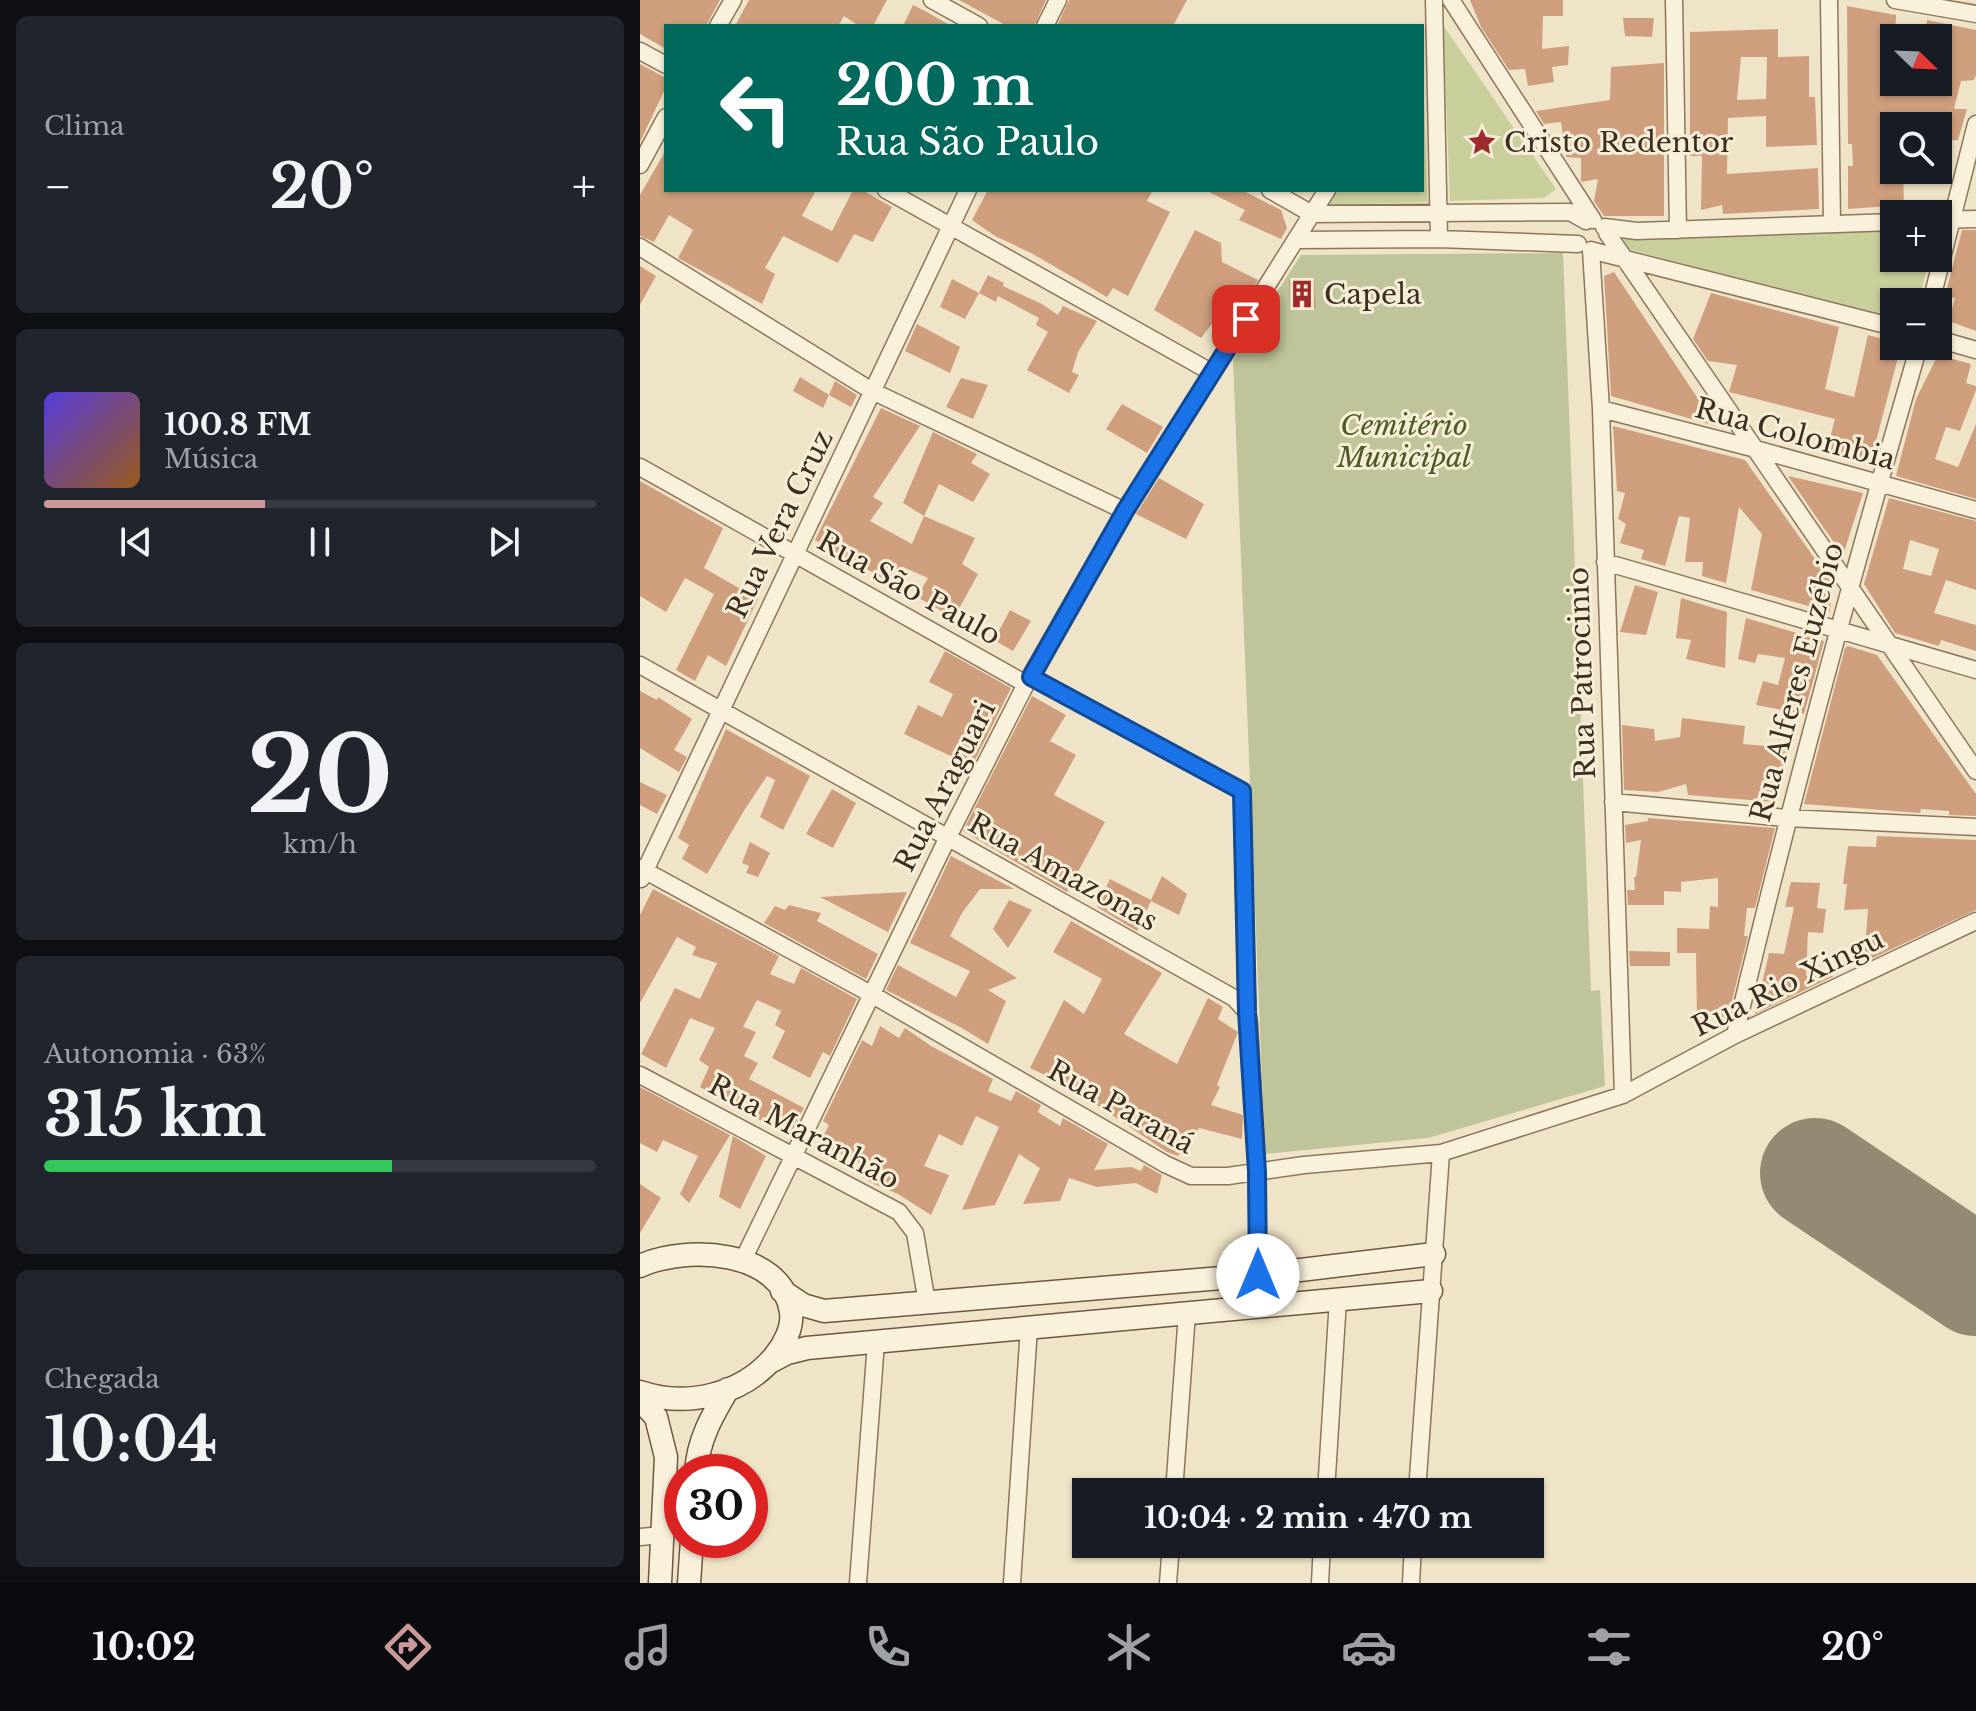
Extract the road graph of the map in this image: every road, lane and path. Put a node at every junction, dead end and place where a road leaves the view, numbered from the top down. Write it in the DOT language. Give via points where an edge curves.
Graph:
graph roads {
  1 [pos="733,0"];
  2 [pos="932,0"];
  3 [pos="1058,0"];
  4 [pos="1451,0"];
  5 [pos="1674,0"];
  6 [pos="1829,0"];
  7 [pos="1895,0"];
  8 [pos="1435,7"];
  9 [pos="1976,14"];
  10 [pos="719,24"];
  11 [pos="975,24"];
  12 [pos="1046,24"];
  13 [pos="1424,32"];
  14 [pos="640,51"];
  15 [pos="664,64"];
  16 [pos="664,121"];
  17 [pos="1976,124"];
  18 [pos="640,165"];
  19 [pos="890,192"];
  20 [pos="967,192"];
  21 [pos="1274,192"];
  22 [pos="1326,192"];
  23 [pos="1951,200"];
  24 [pos="1438,213"];
  25 [pos="1312,214"];
  26 [pos="1952,219"];
  27 [pos="1976,219"];
  28 [pos="1880,222"];
  29 [pos="1832,224"];
  30 [pos="1597,225"];
  31 [pos="951,227"];
  32 [pos="1678,230"];
  33 [pos="1439,239"];
  34 [pos="1297,240"];
  35 [pos="640,247"];
  36 [pos="1588,249"];
  37 [pos="1628,261"];
  38 [pos="1880,324"];
  39 [pos="1952,343"];
  40 [pos="1976,350"];
  41 [pos="1915,360"];
  42 [pos="1211,372"];
  43 [pos="872,391"];
  44 [pos="1601,409"];
  45 [pos="1752,448"];
  46 [pos="640,467"];
  47 [pos="1879,483"];
  48 [pos="1976,510"];
  49 [pos="1125,511"];
  50 [pos="794,554"];
  51 [pos="1605,562"];
  52 [pos="1849,585"];
  53 [pos="1838,631"];
  54 [pos="1889,646"];
  55 [pos="640,665"];
  56 [pos="1976,670"];
  57 [pos="1028,680"];
  58 [pos="719,711"];
  59 [pos="1976,771"];
  60 [pos="1613,802"];
  61 [pos="1787,818"];
  62 [pos="1976,827"];
  63 [pos="948,837"];
  64 [pos="642,873"];
  65 [pos="1976,921"];
  66 [pos="871,994"];
  67 [pos="1247,1012"];
  68 [pos="1735,1035"];
  69 [pos="640,1075"];
  70 [pos="1623,1095"];
  71 [pos="1441,1153"];
  72 [pos="793,1154"];
  73 [pos="1257,1172"];
  74 [pos="1434,1254"];
  75 [pos="743,1260"];
  76 [pos="641,1265"];
  77 [pos="1258,1275"];
  78 [pos="782,1291"];
  79 [pos="1431,1291"];
  80 [pos="1338,1299"];
  81 [pos="927,1303"];
  82 [pos="1258,1306"];
  83 [pos="1187,1313"];
  84 [pos="1029,1327"];
  85 [pos="876,1342"];
  86 [pos="770,1362"];
  87 [pos="728,1389"];
  88 [pos="640,1392"];
  89 [pos="640,1400"];
  90 [pos="697,1454"];
  91 [pos="1175,1478"];
  92 [pos="1327,1478"];
  93 [pos="1418,1478"];
  94 [pos="651,1536"];
  95 [pos="691,1558"];
  96 [pos="1170,1558"];
  97 [pos="1321,1558"];
  98 [pos="1412,1558"];
  99 [pos="660,1583"];
  100 [pos="689,1583"];
  101 [pos="858,1583"];
  102 [pos="1012,1583"];
  103 [pos="1168,1583"];
  104 [pos="1320,1583"];
  105 [pos="1411,1583"];
  1 -- 10 [label="street"];
  2 -- 11 [label="street"];
  3 -- 12 [label="street"];
  4 -- 30 [label="street"];
  5 -- 32 [label="street"];
  6 -- 29 [label="street"];
  7 -- 9 [label="street"];
  8 -- 13 [label="street"];
  8 -- 24 [label="street"];
  14 -- 15 [label="street"];
  16 -- 18 [label="street"];
  17 -- 23 [label="street"];
  19 -- 31 [label="street"];
  20 -- 31 [label="street, Rua Vera Cruz"];
  21 -- 25 [label="street"];
  22 -- 25 [label="street, Rua Araguari"];
  24 -- 25 [label="street"];
  24 -- 30 [label="street" via="1570,212"];
  24 -- 33 [label="street"];
  25 -- 34 [label="street, Rua Araguari"];
  26 -- 27 [label="street"];
  28 -- 29 [label="street"];
  29 -- 32 [label="street"];
  30 -- 32 [label="street"];
  30 -- 36 [label="street" via="1603,246"];
  30 -- 36 [label="street" via="1577,231"];
  30 -- 37 [label="street"];
  31 -- 42 [label="street"];
  31 -- 43 [label="street, Rua Vera Cruz"];
  33 -- 34 [label="street"];
  33 -- 36 [label="street"];
  34 -- 42 [label="street, Rua Araguari"];
  35 -- 43 [label="street"];
  36 -- 37 [label="street"];
  36 -- 44 [label="street, Rua Patrocinio"];
  37 -- 38 [label="street"];
  37 -- 45 [label="street"];
  39 -- 40 [label="street"];
  41 -- 47 [label="street, Rua Alferes Euzébio"];
  42 -- 49 [label="street, Rua Araguari"];
  43 -- 49 [label="street"];
  43 -- 50 [label="street, Rua Vera Cruz"];
  44 -- 45 [label="street, Rua Colombia"];
  44 -- 51 [label="street, Rua Patrocinio"];
  45 -- 47 [label="street, Rua Colombia"];
  45 -- 52 [label="street"];
  46 -- 50 [label="street, Rua São Paulo"];
  47 -- 48 [label="street, Rua Colombia"];
  47 -- 52 [label="street, Rua Alferes Euzébio"];
  49 -- 57 [label="street, Rua Araguari"];
  50 -- 57 [label="street, Rua São Paulo"];
  50 -- 58 [label="street, Rua Vera Cruz"];
  51 -- 53 [label="street"];
  51 -- 60 [label="street, Rua Patrocinio"];
  52 -- 53 [label="street, Rua Alferes Euzébio"];
  52 -- 54 [label="street"];
  53 -- 54 [label="street"];
  53 -- 61 [label="street, Rua Alferes Euzébio"];
  54 -- 56 [label="street"];
  54 -- 59 [label="street"];
  55 -- 58 [label="street, Rua Amazonas"];
  57 -- 63 [label="street, Rua Araguari"];
  57 -- 67 [label="street, Rua São Paulo" via="1242,791"];
  58 -- 63 [label="street, Rua Amazonas"];
  58 -- 64 [label="street, Rua Vera Cruz"];
  60 -- 61 [label="street"];
  60 -- 70 [label="street, Rua Patrocinio"];
  61 -- 62 [label="street"];
  61 -- 68 [label="street, Rua Alferes Euzébio"];
  63 -- 66 [label="street, Rua Araguari"];
  63 -- 67 [label="street, Rua Amazonas" via="1234,998"];
  64 -- 66 [label="street, Rua Paraná"];
  65 -- 68 [label="street, Rua Rio Xingu"];
  66 -- 72 [label="street, Rua Araguari"];
  66 -- 73 [label="street, Rua Paraná" via="1180,1172"];
  67 -- 73 [label="street"];
  68 -- 70 [label="street, Rua Rio Xingu"];
  69 -- 72 [label="street, Rua Maranhão"];
  70 -- 71 [label="street, Rua Paraná"];
  71 -- 73 [label="street, Rua Paraná"];
  71 -- 74 [label="street"];
  72 -- 75 [label="street, Rua Araguari"];
  72 -- 81 [label="street, Rua Maranhão" via="899,1212 915,1233"];
  73 -- 77 [label="street"];
  74 -- 77 [label="street"];
  74 -- 79 [label="street"];
  75 -- 76 [label="street" via="699,1255"];
  75 -- 78 [label="street"];
  77 -- 81 [label="street"];
  77 -- 82 [label="street"];
  78 -- 81 [label="street" via="824,1311"];
  78 -- 86 [label="street" via="791,1311 790,1326"];
  79 -- 80 [label="street"];
  79 -- 93 [label="street"];
  80 -- 82 [label="street"];
  80 -- 92 [label="street"];
  82 -- 83 [label="street"];
  83 -- 84 [label="street"];
  83 -- 91 [label="street"];
  84 -- 85 [label="street"];
  84 -- 102 [label="street"];
  85 -- 86 [label="street" via="807,1348"];
  85 -- 101 [label="street"];
  86 -- 87 [label="street" via="749,1381"];
  87 -- 88 [label="street" via="679,1399"];
  87 -- 90 [label="street"];
  89 -- 94 [label="street" via="656,1417 666,1457"];
  94 -- 99 [label="street"];
  95 -- 100 [label="street"];
  96 -- 103 [label="street"];
  97 -- 104 [label="street"];
  98 -- 105 [label="street"];
}
